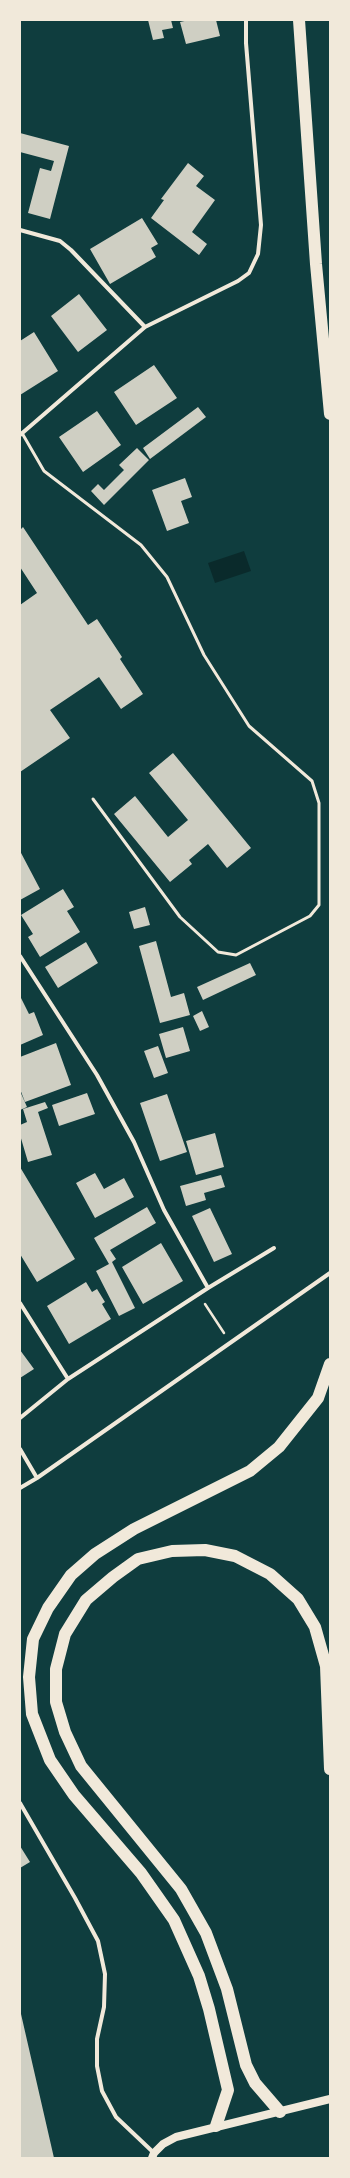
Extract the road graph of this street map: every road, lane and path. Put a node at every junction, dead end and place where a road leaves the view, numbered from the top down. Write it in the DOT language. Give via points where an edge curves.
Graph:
graph roads {
  1 [pos="246,20"];
  2 [pos="298,20"];
  3 [pos="20,230"];
  4 [pos="145,327"];
  5 [pos="330,414"];
  6 [pos="21,434"];
  7 [pos="93,799"];
  8 [pos="20,956"];
  9 [pos="274,1248"];
  10 [pos="330,1273"];
  11 [pos="208,1288"];
  12 [pos="199,1294"];
  13 [pos="20,1303"];
  14 [pos="230,1342"];
  15 [pos="330,1364"];
  16 [pos="68,1380"];
  17 [pos="20,1418"];
  18 [pos="20,1449"];
  19 [pos="38,1478"];
  20 [pos="20,1488"];
  21 [pos="330,1768"];
  22 [pos="20,1802"];
  23 [pos="330,2099"];
  24 [pos="280,2112"];
  25 [pos="216,2126"];
  26 [pos="153,2156"];
  1 -- 4 [label="street" via="261,225 258,254 249,273 238,281"];
  2 -- 5 [label="highway"];
  3 -- 4 [label="street" via="60,241"];
  4 -- 6 [label="street"];
  6 -- 7 [label="lane" via="44,472 141,545 167,577 204,654 249,726 312,782 319,803 318,905 310,916 236,955 218,952 180,917"];
  8 -- 11 [label="street" via="97,1075 134,1142 164,1210"];
  9 -- 11 [label="street"];
  10 -- 14 [label="street"];
  11 -- 12 [label="street"];
  12 -- 14 [label="path"];
  12 -- 16 [label="street"];
  13 -- 16 [label="street"];
  14 -- 19 [label="street"];
  15 -- 25 [label="highway" via="318,1398 279,1447 250,1471 134,1529 95,1554 71,1575 48,1608 33,1639 29,1677 32,1714 50,1760 74,1795 141,1873 174,1920 199,1976 228,2090"];
  16 -- 17 [label="street"];
  18 -- 19 [label="street"];
  19 -- 20 [label="street"];
  21 -- 24 [label="highway" via="326,1666 315,1627 298,1599 270,1574 235,1556 205,1550 172,1551 138,1559 86,1600 65,1634 56,1669 56,1702 65,1732 81,1766 181,1889 206,1933 227,1989 246,2065 255,2083"];
  22 -- 26 [label="street" via="98,1941 105,1974 97,2066 102,2092 116,2117"];
  23 -- 24 [label="main road"];
  24 -- 25 [label="main road"];
  25 -- 26 [label="main road" via="176,2138 164,2144"];
}
